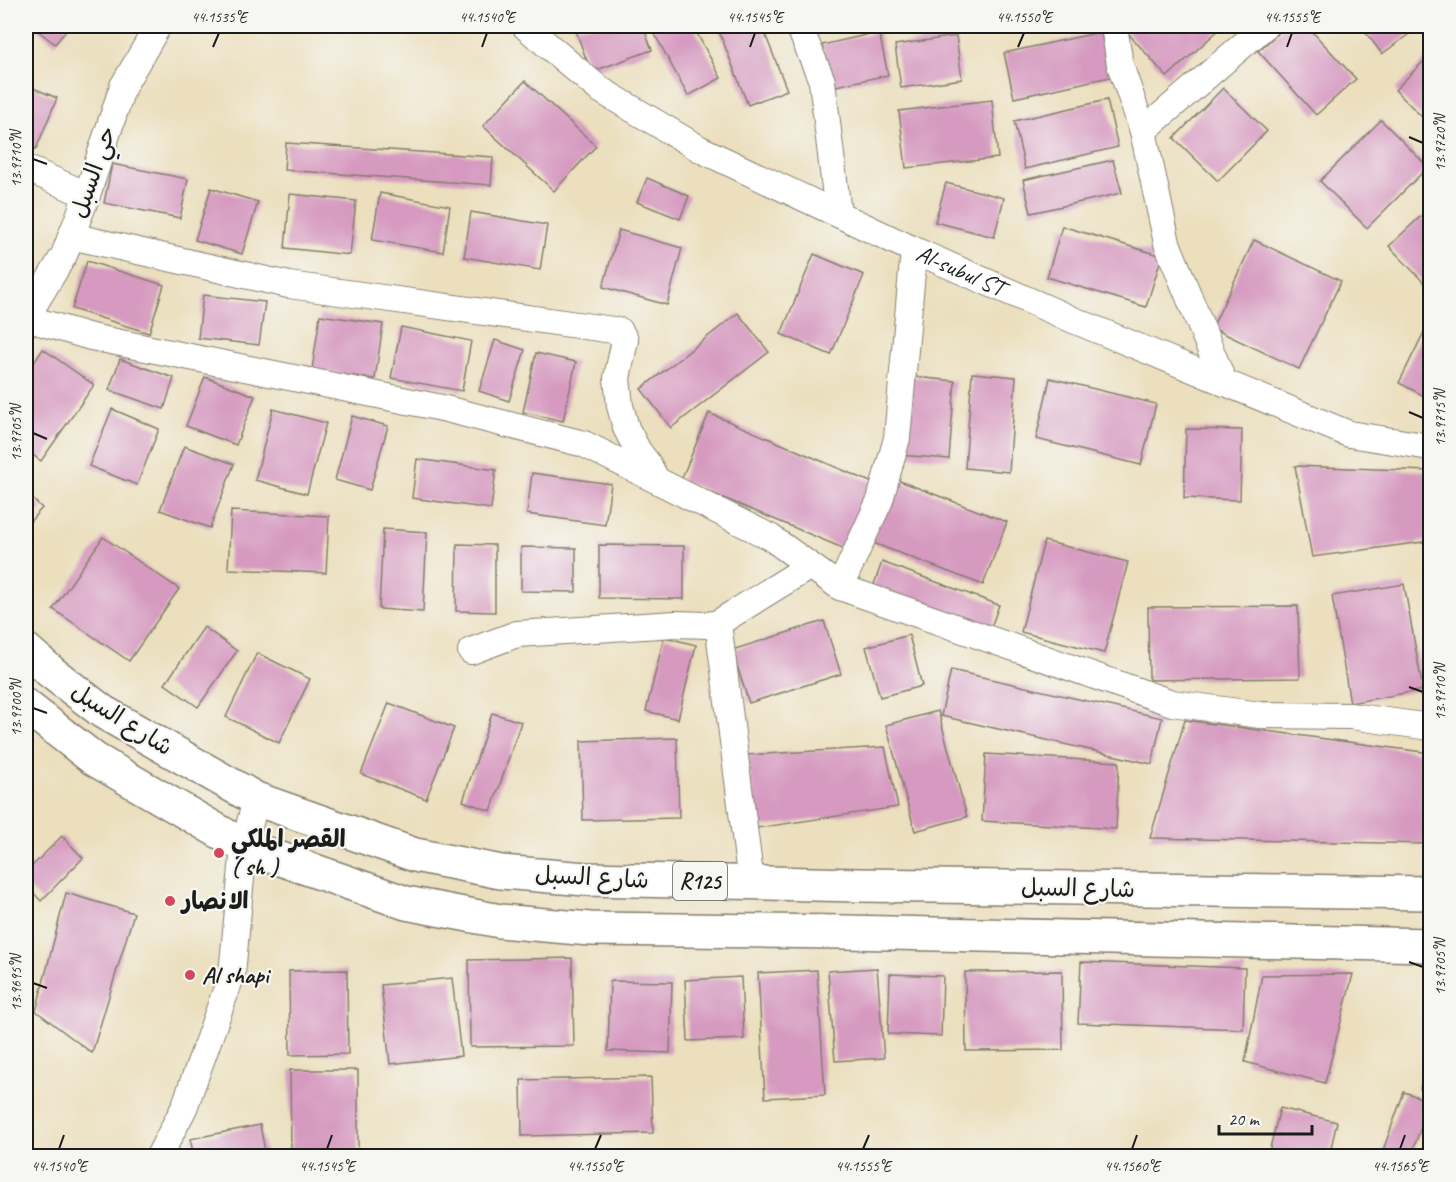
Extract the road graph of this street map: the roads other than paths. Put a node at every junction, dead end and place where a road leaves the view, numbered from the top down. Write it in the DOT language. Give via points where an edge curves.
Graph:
graph roads {
  1 [pos="158,26"];
  2 [pos="525,26"];
  3 [pos="799,26"];
  4 [pos="1114,26"];
  5 [pos="1265,26"];
  6 [pos="1143,131"];
  7 [pos="26,168"];
  8 [pos="87,195"];
  9 [pos="838,213"];
  10 [pos="71,236"];
  11 [pos="914,250"];
  12 [pos="26,318"];
  13 [pos="1224,383"];
  14 [pos="1431,447"];
  15 [pos="656,480"];
  16 [pos="810,566"];
  17 [pos="840,587"];
  18 [pos="718,623"];
  19 [pos="26,650"];
  20 [pos="471,651"];
  21 [pos="26,706"];
  22 [pos="1431,727"];
  23 [pos="256,799"];
  24 [pos="244,846"];
  25 [pos="751,883"];
  26 [pos="1431,893"];
  27 [pos="1431,945"];
  28 [pos="159,1156"];
  1 -- 8 [label="street, حي السبل" via="123,86"];
  2 -- 9 [label="street, Al-subul ST" via="599,89 700,149"];
  3 -- 9 [label="street" via="822,81"];
  4 -- 6 [label="street" via="1120,65"];
  5 -- 6 [label="street"];
  6 -- 13 [label="street" via="1167,243"];
  7 -- 8 [label="street"];
  8 -- 10 [label="street, حي السبل"];
  9 -- 11 [label="street, Al-subul ST"];
  10 -- 12 [label="street, حي السبل" via="64,255"];
  10 -- 15 [label="street" via="290,285 620,331 625,340 617,378 620,406 626,428"];
  11 -- 13 [label="street, Al-subul ST"];
  11 -- 17 [label="street" via="897,438 880,500"];
  12 -- 15 [label="street" via="91,337 442,408 584,444"];
  13 -- 14 [label="street, Al-subul ST" via="1349,434"];
  15 -- 16 [label="street" via="770,537"];
  16 -- 17 [label="street"];
  16 -- 18 [label="street"];
  17 -- 22 [label="street" via="1172,703 1260,715 1350,716"];
  18 -- 20 [label="street" via="516,634"];
  18 -- 25 [label="street"];
  19 -- 23 [label="main road, شارع السبل / R125" via="103,712"];
  21 -- 24 [label="main road, شارع السبل / R125" via="94,759"];
  23 -- 24 [label="street"];
  23 -- 25 [label="main road, شارع السبل / R125" via="415,855 501,872 586,879"];
  24 -- 27 [label="main road, شارع السبل / R125" via="406,903 500,921 579,928"];
  24 -- 28 [label="street" via="232,974 184,1108"];
  25 -- 26 [label="main road, شارع السبل / R125"];
}
